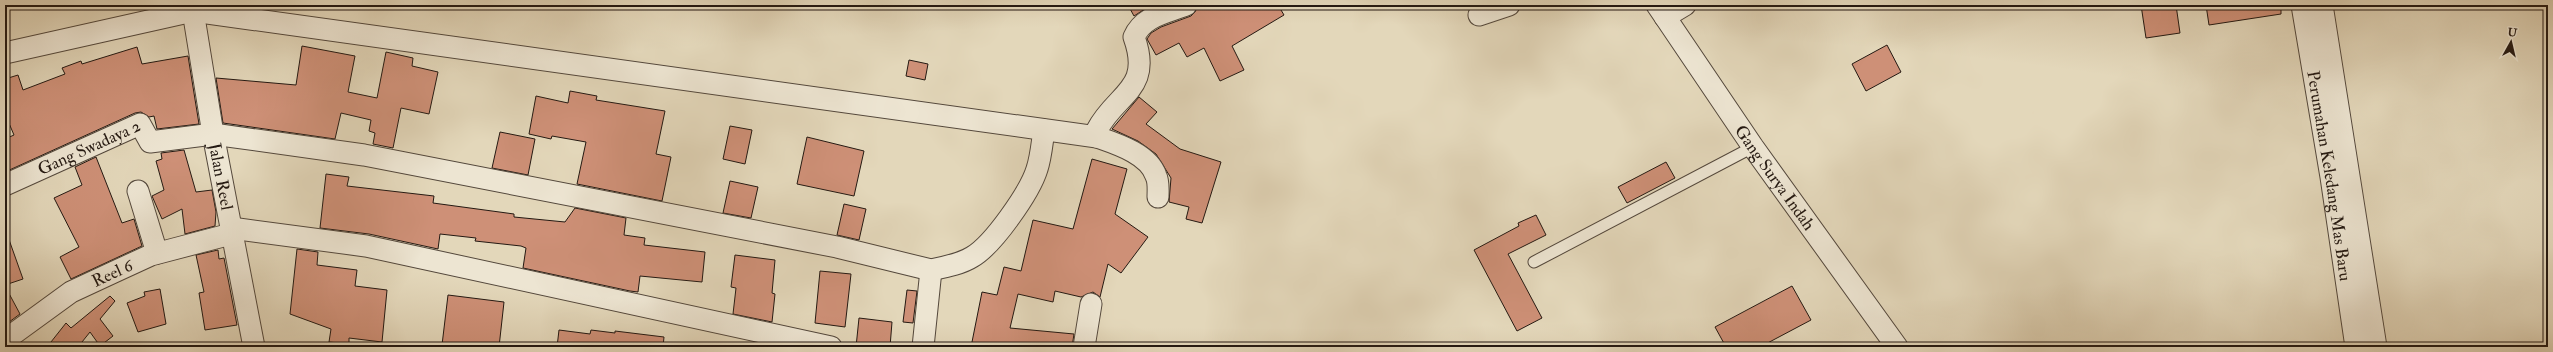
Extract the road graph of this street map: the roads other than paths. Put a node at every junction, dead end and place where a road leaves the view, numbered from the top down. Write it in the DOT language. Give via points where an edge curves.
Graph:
graph roads {
  1 [pos="1186,5"];
  2 [pos="1509,5"];
  3 [pos="1685,5"];
  4 [pos="2302,5"];
  5 [pos="2322,5"];
  6 [pos="193,8"];
  7 [pos="1661,11"];
  8 [pos="1479,15"];
  9 [pos="5,53"];
  10 [pos="1044,130"];
  11 [pos="213,134"];
  12 [pos="1097,137"];
  13 [pos="1753,147"];
  14 [pos="5,185"];
  15 [pos="138,191"];
  16 [pos="1158,198"];
  17 [pos="231,231"];
  18 [pos="158,253"];
  19 [pos="1534,262"];
  20 [pos="931,270"];
  21 [pos="1091,304"];
  22 [pos="5,340"];
  23 [pos="254,347"];
  24 [pos="831,347"];
  25 [pos="923,347"];
  26 [pos="1084,347"];
  27 [pos="1897,347"];
  28 [pos="2356,347"];
  29 [pos="2376,347"];
  1 -- 12 [label="street" via="1145,20 1137,30 1134,37 1138,77 1125,98 1100,125"];
  2 -- 8 [label="street"];
  3 -- 7 [label="street"];
  4 -- 28 [label="street, Perumahan Keledang Mas Baru" via="2332,177"];
  5 -- 29 [label="street"];
  6 -- 9 [label="street"];
  6 -- 10 [label="street"];
  6 -- 11 [label="street, Jalan Reel"];
  7 -- 13 [label="street, Gang Surya Indah"];
  10 -- 12 [label="street"];
  10 -- 20 [label="street" via="1037,170 1016,208 989,242 972,257"];
  11 -- 14 [label="street, Gang Swadaya 2" via="150,142 140,124"];
  11 -- 17 [label="street, Jalan Reel"];
  11 -- 20 [label="street" via="364,156 837,247"];
  12 -- 16 [label="street" via="1136,154 1153,168 1157,177"];
  13 -- 19 [label="lane"];
  13 -- 27 [label="street, Gang Surya Indah"];
  15 -- 18 [label="street"];
  17 -- 18 [label="street, Reel 6"];
  17 -- 23 [label="street, Jalan Reel"];
  17 -- 24 [label="street" via="366,246"];
  18 -- 22 [label="street, Reel 6" via="71,292"];
  20 -- 25 [label="street"];
  21 -- 26 [label="street"];
}
